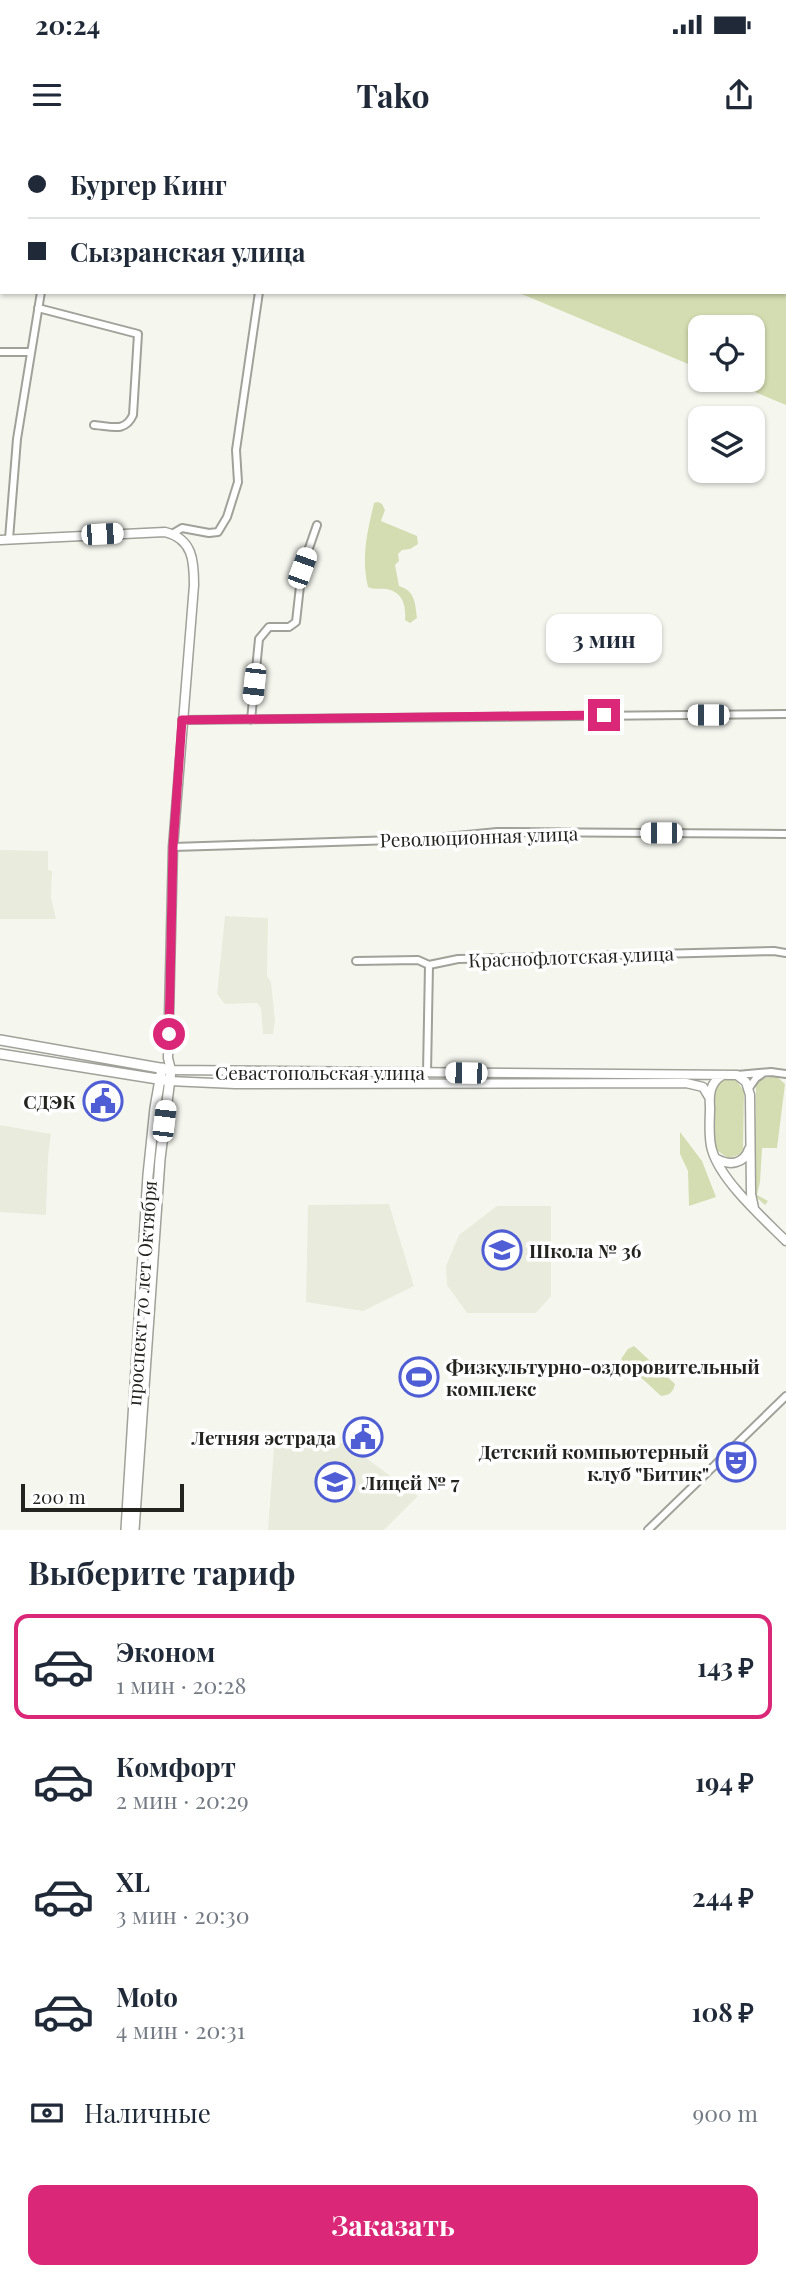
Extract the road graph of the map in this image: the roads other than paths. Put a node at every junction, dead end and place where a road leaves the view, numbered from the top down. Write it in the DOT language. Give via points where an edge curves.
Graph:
graph roads {
  1 [pos="41,294"];
  2 [pos="259,294"];
  3 [pos="38,308"];
  4 [pos="0,352"];
  5 [pos="31,352"];
  6 [pos="94,425"];
  7 [pos="317,525"];
  8 [pos="172,534"];
  9 [pos="5,540"];
  10 [pos="786,714"];
  11 [pos="182,720"];
  12 [pos="251,720"];
  13 [pos="786,834"];
  14 [pos="173,847"];
  15 [pos="786,953"];
  16 [pos="356,961"];
  17 [pos="429,965"];
  18 [pos="0,1040"];
  19 [pos="0,1054"];
  20 [pos="166,1069"];
  21 [pos="275,1072"];
  22 [pos="305,1073"];
  23 [pos="427,1073"];
  24 [pos="764,1073"];
  25 [pos="786,1074"];
  26 [pos="726,1075"];
  27 [pos="737,1075"];
  28 [pos="164,1081"];
  29 [pos="276,1083"];
  30 [pos="305,1083"];
  31 [pos="427,1083"];
  32 [pos="749,1088"];
  33 [pos="709,1097"];
  34 [pos="750,1145"];
  35 [pos="713,1154"];
  36 [pos="754,1208"];
  37 [pos="156,1227"];
  38 [pos="146,1229"];
  39 [pos="786,1241"];
  40 [pos="140,1301"];
  41 [pos="150,1302"];
  42 [pos="140,1379"];
  43 [pos="786,1396"];
  44 [pos="132,1497"];
  45 [pos="126,1530"];
  46 [pos="134,1530"];
  47 [pos="648,1530"];
  1 -- 3 [label="street"];
  2 -- 8 [label="street" via="236,450 238,482 227,517 218,532 181,528"];
  3 -- 5 [label="street"];
  3 -- 6 [label="street" via="138,334 129,424"];
  4 -- 5 [label="street"];
  5 -- 9 [label="street"];
  7 -- 12 [label="street" via="302,568 296,622 289,627 269,627 259,639"];
  8 -- 9 [label="street"];
  8 -- 11 [label="street, проспект 70 лет Октября" via="187,544 194,568"];
  10 -- 12 [label="street"];
  11 -- 12 [label="street"];
  11 -- 14 [label="street, проспект 70 лет Октября"];
  13 -- 14 [label="street, Революционная улица" via="497,832 426,839"];
  14 -- 20 [label="street, проспект 70 лет Октября"];
  15 -- 17 [label="street, Краснофлотская улица" via="458,959"];
  16 -- 17 [label="street, Краснофлотская улица" via="418,960"];
  17 -- 23 [label="street"];
  18 -- 20 [label="main road, Севастопольская улица"];
  19 -- 28 [label="main road, Севастопольская улица"];
  20 -- 21 [label="street, Севастопольская улица"];
  20 -- 28 [label="main road, проспект 70 лет Октября"];
  21 -- 22 [label="street, Севастопольская улица"];
  21 -- 29 [label="street"];
  22 -- 23 [label="street, Севастопольская улица"];
  22 -- 30 [label="street"];
  23 -- 26 [label="street, Севастопольская улица"];
  23 -- 31 [label="street"];
  24 -- 25 [label="street"];
  24 -- 27 [label="street"];
  24 -- 32 [label="street"];
  26 -- 27 [label="street, Севастопольская улица"];
  26 -- 33 [label="street" via="713,1083"];
  27 -- 32 [label="street"];
  28 -- 29 [label="street, Севастопольская улица"];
  28 -- 37 [label="main road, проспект 70 лет Октября"];
  28 -- 38 [label="main road, проспект 70 лет Октября" via="150,1153"];
  29 -- 30 [label="street, Севастопольская улица"];
  30 -- 31 [label="street, Севастопольская улица"];
  31 -- 33 [label="street, Севастопольская улица" via="686,1083 703,1087"];
  32 -- 34 [label="street"];
  33 -- 35 [label="street"];
  34 -- 35 [label="street" via="745,1157 735,1163 723,1162"];
  34 -- 36 [label="street"];
  35 -- 36 [label="street" via="741,1197"];
  36 -- 39 [label="street"];
  37 -- 38 [label="main road"];
  37 -- 41 [label="main road, проспект 70 лет Октября"];
  38 -- 40 [label="main road, проспект 70 лет Октября"];
  40 -- 41 [label="main road"];
  40 -- 42 [label="main road, проспект 70 лет Октября"];
  41 -- 42 [label="main road, проспект 70 лет Октября"];
  42 -- 44 [label="main road, проспект 70 лет Октября"];
  43 -- 47 [label="street"];
  44 -- 45 [label="main road, проспект 70 лет Октября"];
  44 -- 46 [label="main road, проспект 70 лет Октября"];
}
